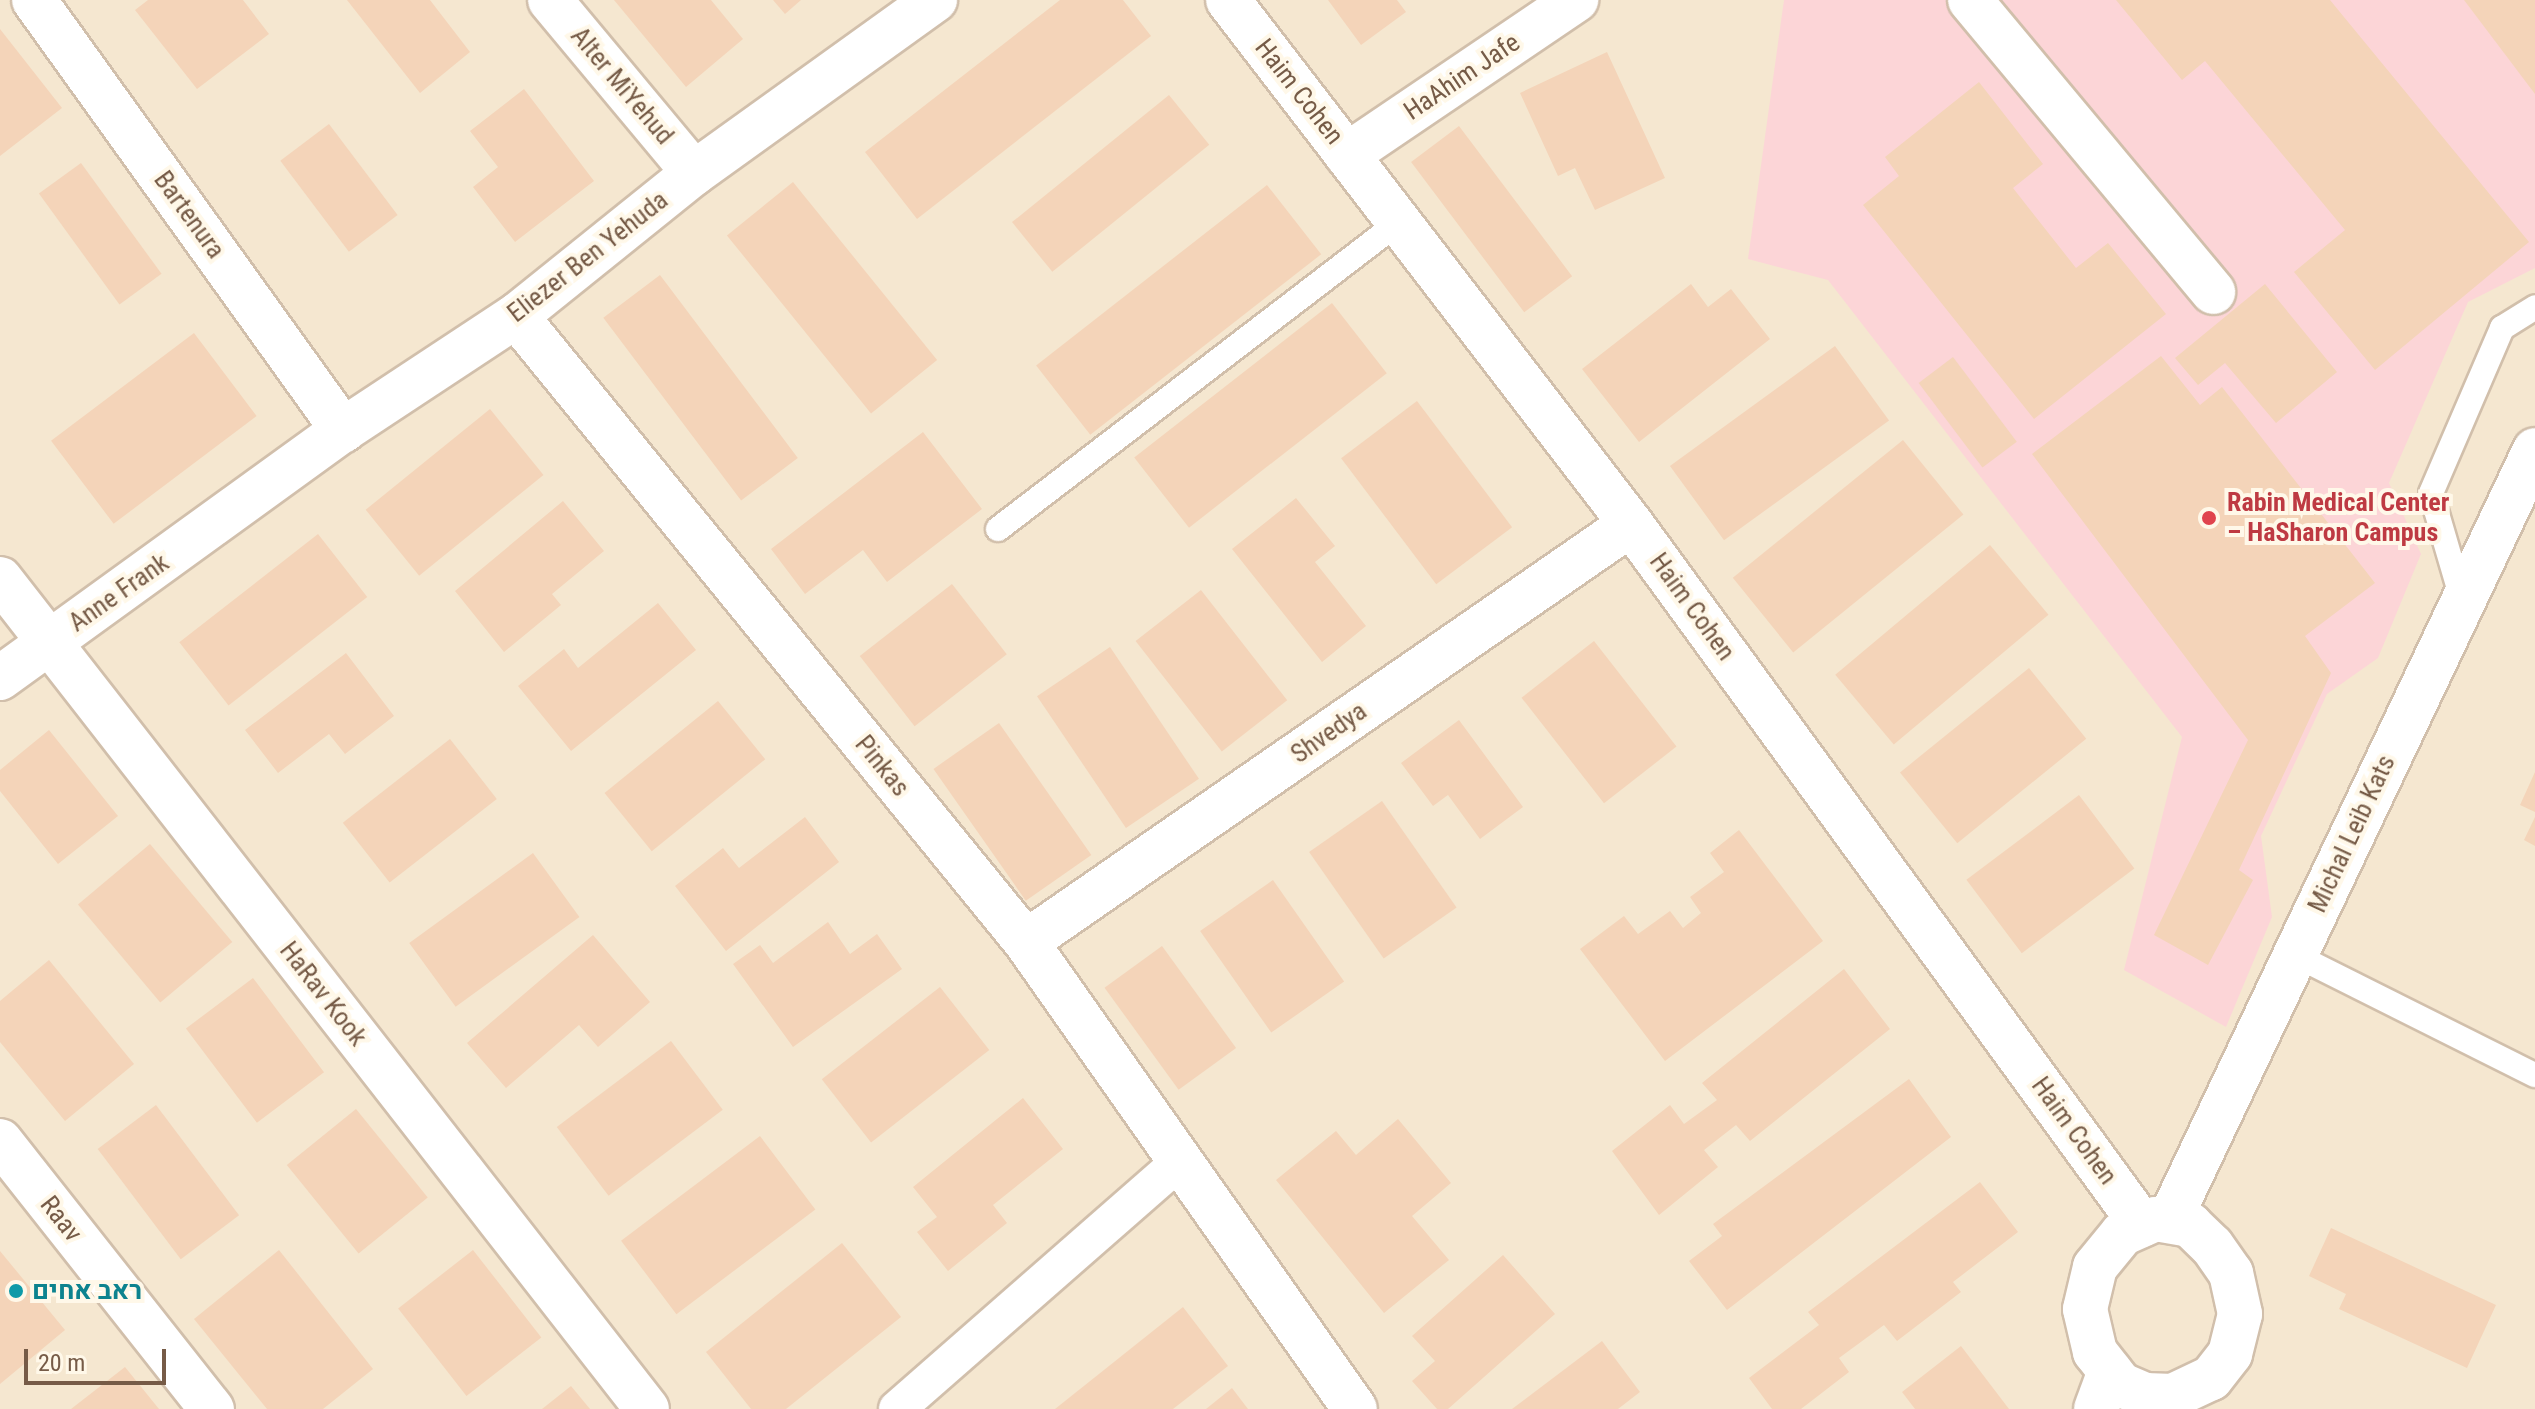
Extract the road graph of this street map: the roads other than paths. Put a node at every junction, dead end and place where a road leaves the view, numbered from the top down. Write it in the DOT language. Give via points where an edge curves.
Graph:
graph roads {
  1 [pos="34,0"];
  2 [pos="550,0"];
  3 [pos="935,0"];
  4 [pos="1228,0"];
  5 [pos="1576,0"];
  6 [pos="1970,0"];
  7 [pos="1347,155"];
  8 [pos="694,173"];
  9 [pos="1399,222"];
  10 [pos="2213,292"];
  11 [pos="2535,307"];
  12 [pos="516,316"];
  13 [pos="343,430"];
  14 [pos="2535,450"];
  15 [pos="238,509"];
  16 [pos="1631,524"];
  17 [pos="998,529"];
  18 [pos="0,579"];
  19 [pos="2463,602"];
  20 [pos="49,643"];
  21 [pos="0,678"];
  22 [pos="1026,942"];
  23 [pos="2295,955"];
  24 [pos="2535,1075"];
  25 [pos="0,1141"];
  26 [pos="1181,1160"];
  27 [pos="2156,1222"];
  28 [pos="2103,1390"];
  29 [pos="2206,1397"];
  30 [pos="212,1409"];
  31 [pos="647,1409"];
  32 [pos="897,1409"];
  33 [pos="1355,1409"];
  1 -- 13 [label="street, Bartenura"];
  2 -- 8 [label="street, Alter MiYehud"];
  3 -- 8 [label="street, Eliezer Ben Yehuda"];
  4 -- 7 [label="street, Haim Cohen"];
  5 -- 7 [label="street, HaAhim Jafe"];
  6 -- 10 [label="street"];
  7 -- 9 [label="street, Haim Cohen"];
  8 -- 12 [label="street, Eliezer Ben Yehuda"];
  9 -- 16 [label="street, Haim Cohen"];
  9 -- 17 [label="lane"];
  11 -- 19 [label="lane" via="2502,328 2431,493"];
  12 -- 13 [label="street, Eliezer Ben Yehuda"];
  12 -- 22 [label="street, Pinkas"];
  13 -- 15 [label="street, Eliezer Ben Yehuda"];
  14 -- 19 [label="street, Michal Leib Kats"];
  15 -- 20 [label="street, Anne Frank"];
  16 -- 22 [label="street, Shvedya"];
  16 -- 27 [label="street, Haim Cohen"];
  18 -- 20 [label="street, HaRav Kook"];
  19 -- 23 [label="street, Michal Leib Kats"];
  20 -- 21 [label="street, Anne Frank"];
  20 -- 31 [label="street, HaRav Kook"];
  22 -- 26 [label="street, Pinkas"];
  23 -- 24 [label="lane"];
  23 -- 27 [label="street, Michal Leib Kats"];
  25 -- 30 [label="street, Raav"];
  26 -- 32 [label="street"];
  26 -- 33 [label="street, Pinkas"];
  27 -- 28 [label="street" via="2122,1234 2095,1267 2085,1309"];
  27 -- 29 [label="street" via="2190,1225 2231,1273 2240,1314 2230,1354"];
  28 -- 29 [label="street" via="2121,1385 2145,1395"];
}
